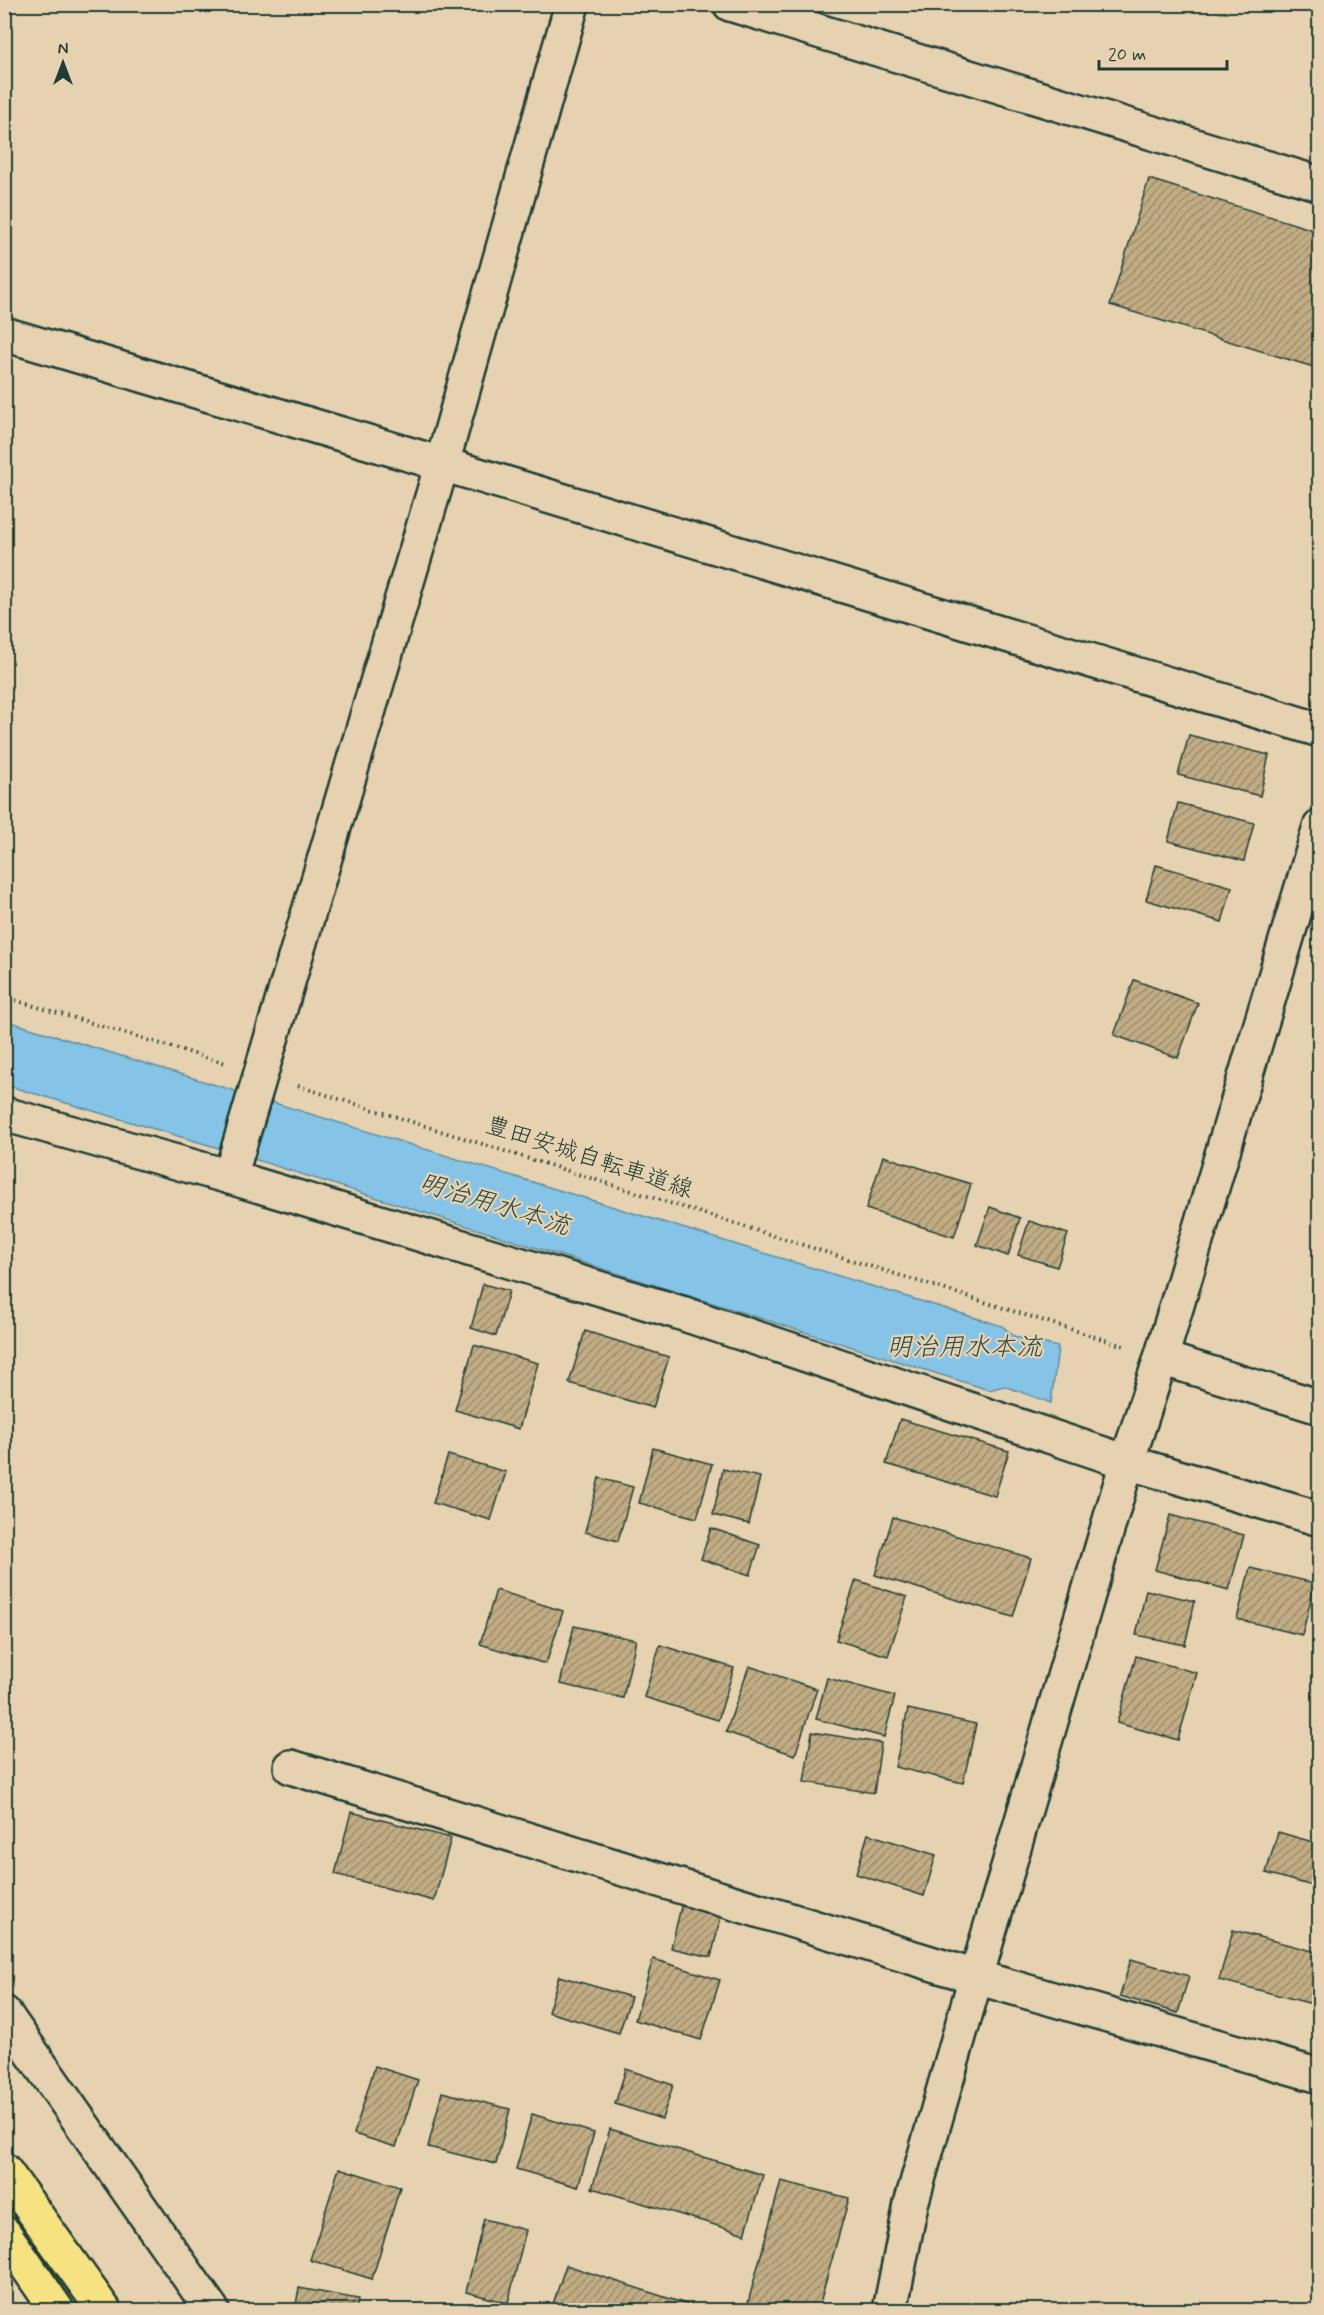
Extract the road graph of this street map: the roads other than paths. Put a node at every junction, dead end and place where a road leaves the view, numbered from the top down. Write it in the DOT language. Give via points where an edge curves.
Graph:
graph roads {
  1 [pos="572,4"];
  2 [pos="730,4"];
  3 [pos="1320,184"];
  4 [pos="4,334"];
  5 [pos="442,464"];
  6 [pos="1320,730"];
  7 [pos="1320,827"];
  8 [pos="4,1114"];
  9 [pos="230,1177"];
  10 [pos="1159,1366"];
  11 [pos="1320,1407"];
  12 [pos="1130,1454"];
  13 [pos="1320,1519"];
  14 [pos="291,1767"];
  15 [pos="976,1977"];
  16 [pos="4,2013"];
  17 [pos="1320,2076"];
  18 [pos="4,2170"];
  19 [pos="4,2233"];
  20 [pos="57,2310"];
  21 [pos="104,2310"];
  22 [pos="212,2310"];
  23 [pos="890,2310"];
  1 -- 5 [label="street"];
  2 -- 3 [label="street"];
  4 -- 5 [label="street"];
  5 -- 6 [label="street"];
  5 -- 9 [label="street"];
  7 -- 10 [label="street"];
  8 -- 9 [label="street"];
  9 -- 12 [label="street"];
  10 -- 11 [label="street"];
  10 -- 12 [label="street"];
  12 -- 13 [label="street"];
  12 -- 15 [label="street"];
  14 -- 15 [label="street"];
  15 -- 17 [label="street"];
  15 -- 23 [label="street" via="911,2204"];
  16 -- 22 [label="street"];
  18 -- 21 [label="highway"];
  19 -- 20 [label="highway"];
}
